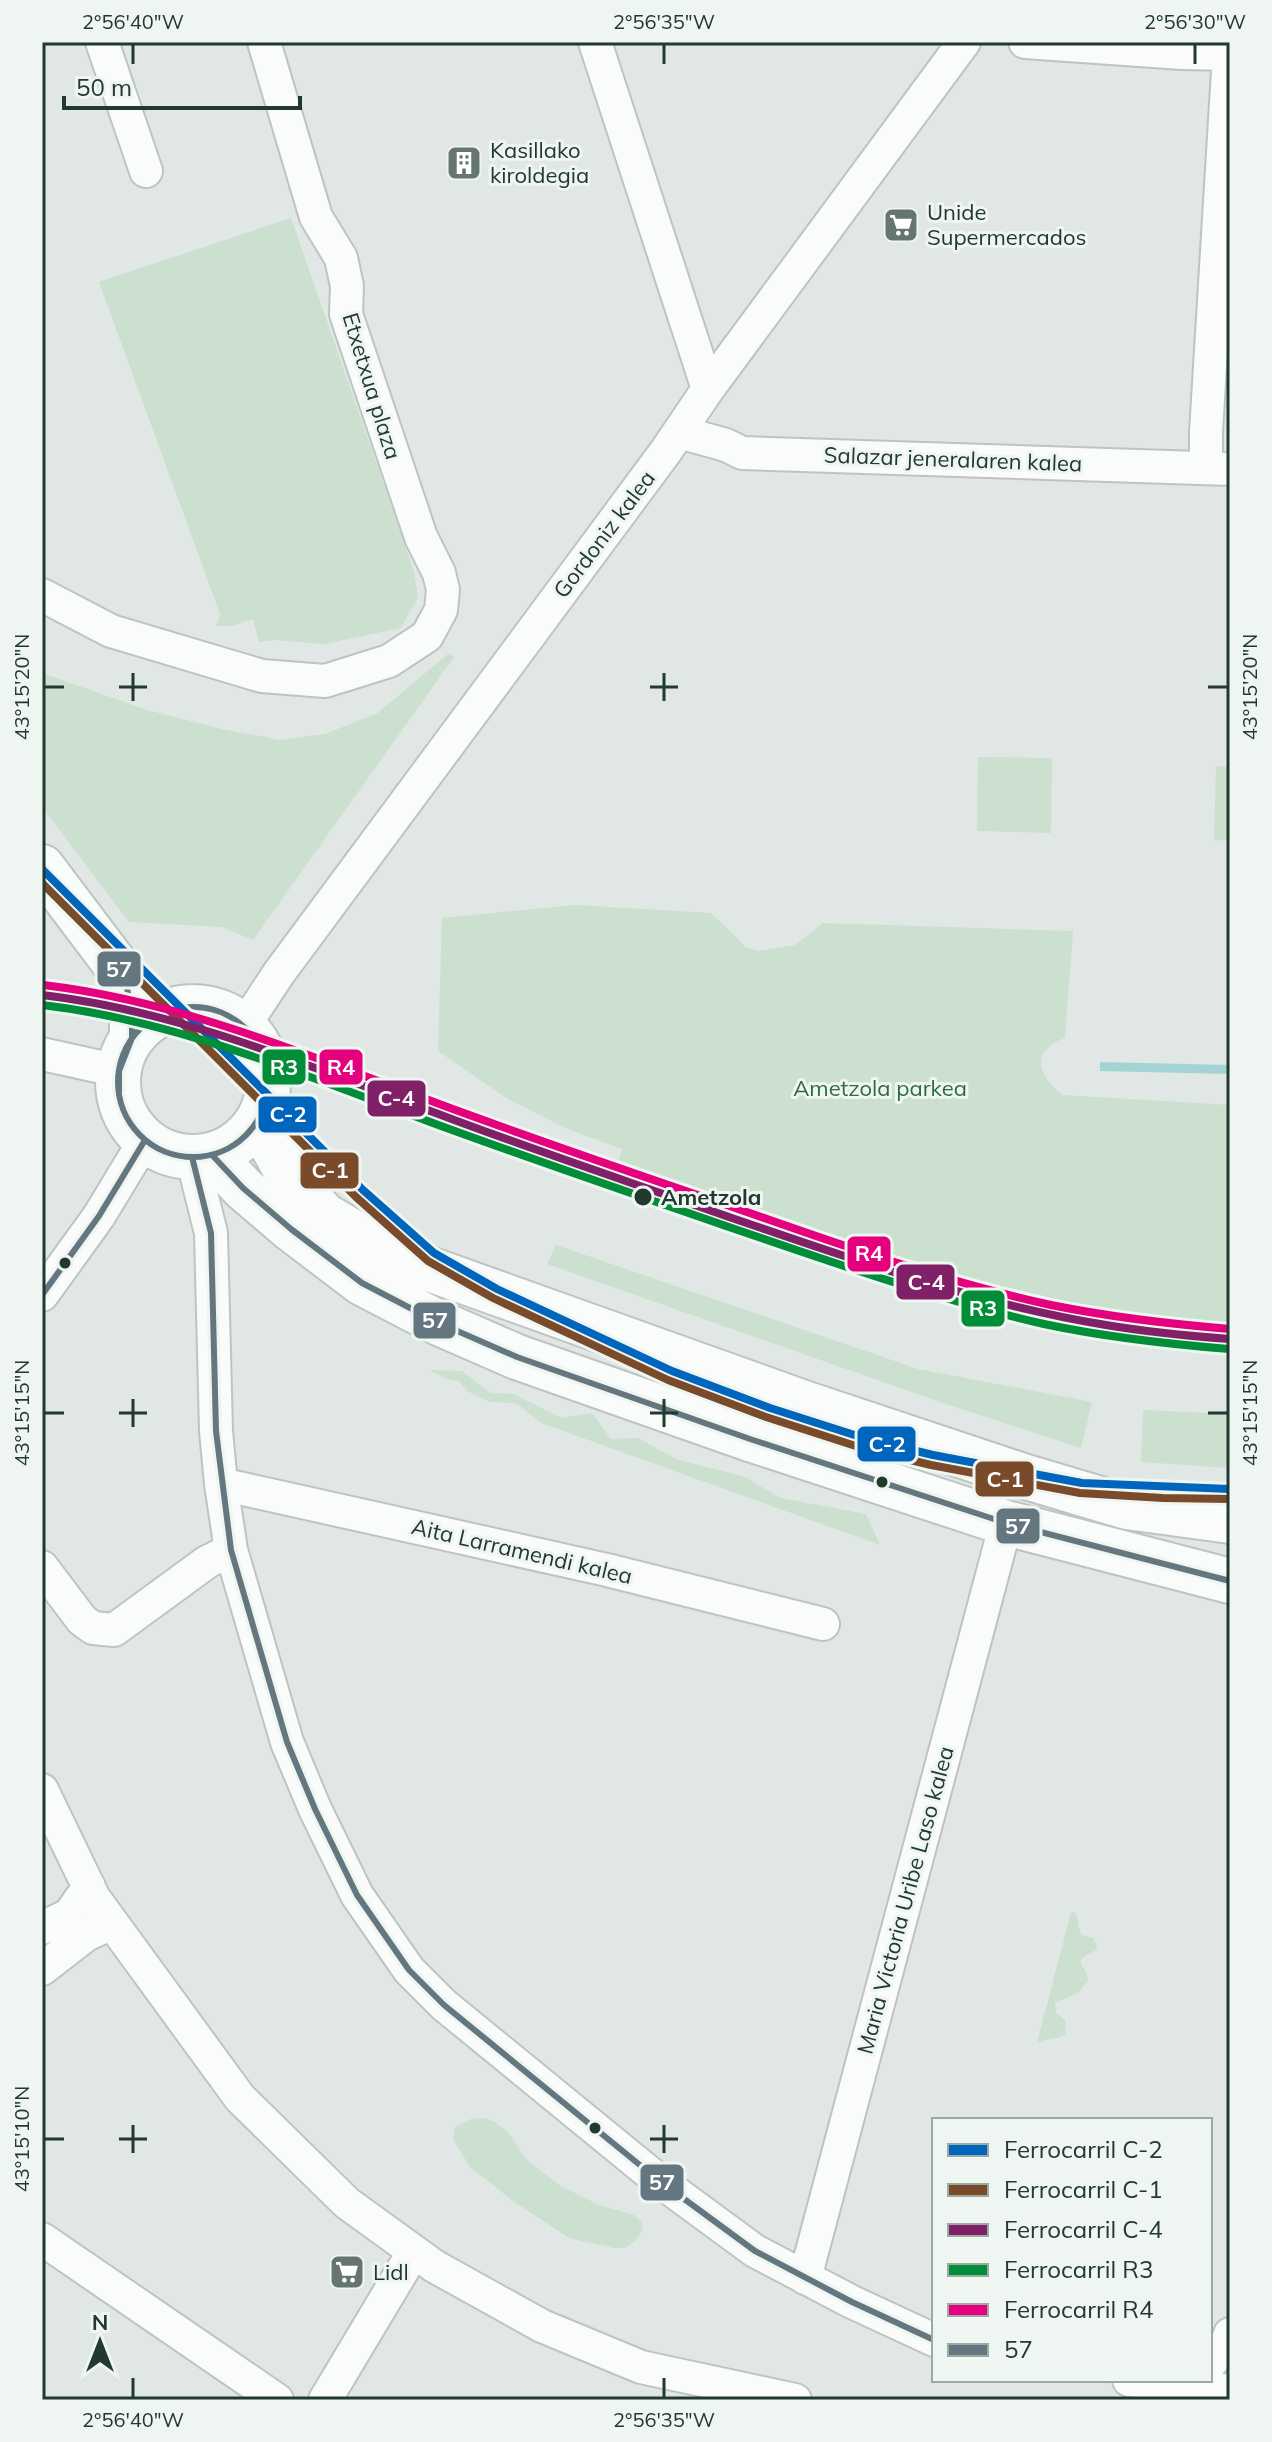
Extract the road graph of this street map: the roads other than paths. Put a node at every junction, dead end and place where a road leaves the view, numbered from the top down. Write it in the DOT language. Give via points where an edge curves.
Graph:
graph roads {
  1 [pos="102,42"];
  2 [pos="264,42"];
  3 [pos="595,42"];
  4 [pos="964,42"];
  5 [pos="1025,42"];
  6 [pos="1229,54"];
  7 [pos="146,171"];
  8 [pos="708,389"];
  9 [pos="679,432"];
  10 [pos="1218,468"];
  11 [pos="42,595"];
  12 [pos="42,867"];
  13 [pos="125,977"];
  14 [pos="185,1005"];
  15 [pos="244,1026"];
  16 [pos="42,1054"];
  17 [pos="125,1055"];
  18 [pos="258,1121"];
  19 [pos="145,1140"];
  20 [pos="202,1156"];
  21 [pos="42,1295"];
  22 [pos="221,1484"];
  23 [pos="1230,1521"];
  24 [pos="1006,1523"];
  25 [pos="231,1550"];
  26 [pos="42,1567"];
  27 [pos="1230,1581"];
  28 [pos="823,1624"];
  29 [pos="42,1790"];
  30 [pos="89,1887"];
  31 [pos="112,1923"];
  32 [pos="42,1928"];
  33 [pos="42,1969"];
  34 [pos="42,2239"];
  35 [pos="413,2253"];
  36 [pos="805,2278"];
  37 [pos="932,2339"];
  38 [pos="1173,2382"];
  39 [pos="1230,2391"];
  40 [pos="277,2400"];
  41 [pos="325,2400"];
  42 [pos="795,2400"];
  1 -- 7 [label="street"];
  2 -- 11 [label="street, Etxetxua plaza" via="316,217 341,258 346,314 421,537 441,581 441,610 427,636 389,661 325,681 262,676 111,631"];
  3 -- 8 [label="street"];
  4 -- 8 [label="street, Gordoniz kalea"];
  5 -- 6 [label="street"];
  6 -- 10 [label="street" via="1206,432"];
  8 -- 9 [label="street, Gordoniz kalea"];
  9 -- 10 [label="street, Salazar jeneralaren kalea" via="742,453"];
  9 -- 15 [label="street, Gordoniz kalea"];
  12 -- 13 [label="street"];
  13 -- 14 [label="street"];
  13 -- 17 [label="street" via="132,1015"];
  14 -- 15 [label="street" via="213,1009"];
  14 -- 17 [label="street" via="148,1019"];
  15 -- 18 [label="street" via="264,1055 269,1077"];
  16 -- 17 [label="street"];
  17 -- 19 [label="street" via="119,1097 128,1120"];
  18 -- 20 [label="street" via="231,1148"];
  18 -- 23 [label="street" via="289,1176 324,1215 393,1256 1023,1476 1127,1507"];
  19 -- 20 [label="street" via="167,1153"];
  19 -- 21 [label="street"];
  20 -- 22 [label="street" via="211,1233"];
  20 -- 24 [label="street" via="362,1283 439,1323 517,1357 706,1424"];
  22 -- 25 [label="street"];
  22 -- 28 [label="street, Aita Larramendi kalea"];
  24 -- 27 [label="street"];
  24 -- 36 [label="street, Maria Victoria Uribe Laso kalea"];
  25 -- 26 [label="street" via="114,1630 93,1628 82,1620"];
  25 -- 36 [label="street" via="287,1742 315,1809 357,1895 409,1970 444,2005 657,2179 755,2251"];
  29 -- 30 [label="street"];
  30 -- 31 [label="street"];
  30 -- 32 [label="street" via="69,1915"];
  31 -- 33 [label="street" via="86,1935"];
  31 -- 35 [label="street" via="240,2098 347,2203"];
  34 -- 40 [label="street"];
  35 -- 41 [label="street"];
  35 -- 42 [label="street" via="542,2326 641,2367"];
  36 -- 37 [label="street"];
  38 -- 39 [label="street"];
}
